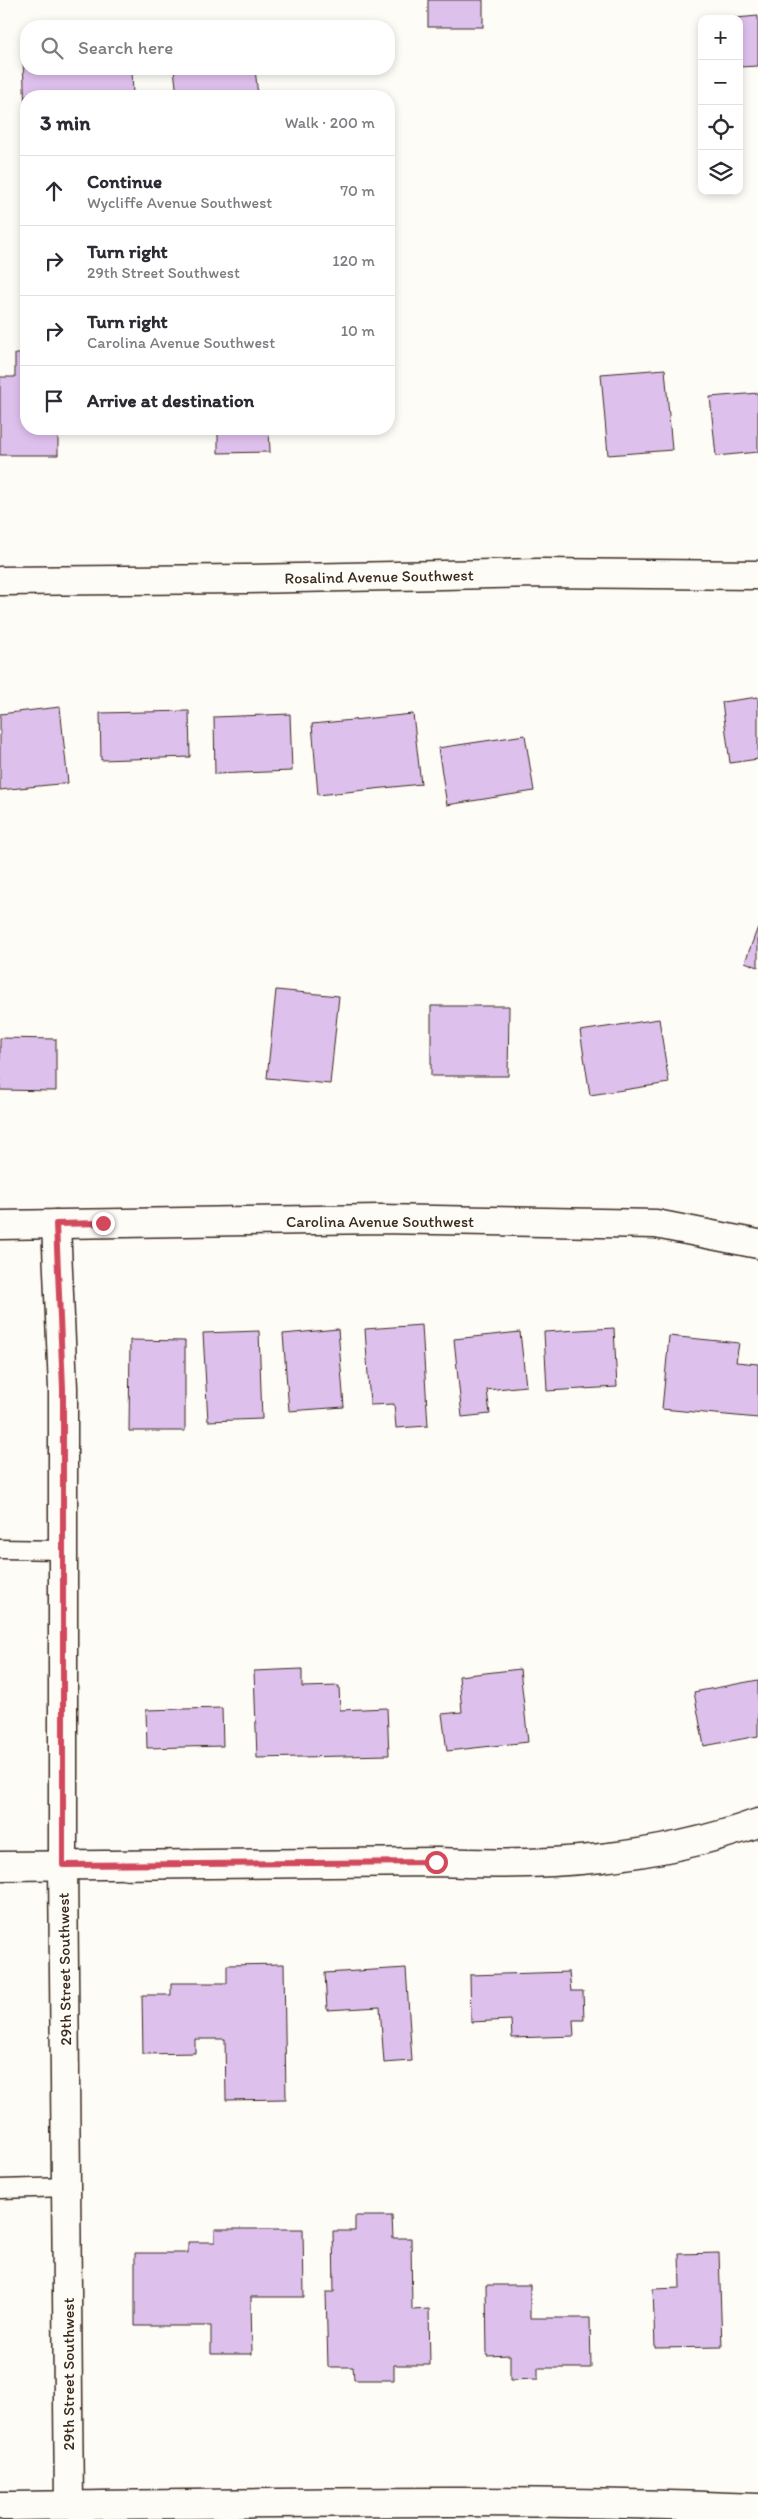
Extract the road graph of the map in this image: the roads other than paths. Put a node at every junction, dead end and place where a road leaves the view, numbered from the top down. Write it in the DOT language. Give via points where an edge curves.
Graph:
graph roads {
  1 [pos="758,575"];
  2 [pos="0,580"];
  3 [pos="56,1224"];
  4 [pos="0,1225"];
  5 [pos="755,1235"];
  6 [pos="0,1548"];
  7 [pos="63,1550"];
  8 [pos="758,1823"];
  9 [pos="63,1865"];
  10 [pos="0,1866"];
  11 [pos="68,2187"];
  12 [pos="0,2189"];
  13 [pos="69,2505"];
  14 [pos="0,2506"];
  15 [pos="758,2508"];
  1 -- 2 [label="street, Rosalind Avenue Southwest" via="539,572 246,579"];
  3 -- 4 [label="street, Carolina Avenue Southwest"];
  3 -- 5 [label="street, Carolina Avenue Southwest" via="380,1219 656,1224"];
  3 -- 7 [label="street, 29th Street Southwest" via="63,1388"];
  6 -- 7 [label="lane"];
  7 -- 9 [label="street, 29th Street Southwest"];
  8 -- 9 [label="street" via="655,1851 570,1862 503,1865 427,1862"];
  9 -- 10 [label="street"];
  9 -- 11 [label="street, 29th Street Southwest"];
  11 -- 12 [label="lane"];
  11 -- 13 [label="street, 29th Street Southwest"];
  13 -- 14 [label="street"];
  13 -- 15 [label="street" via="486,2502"];
}
